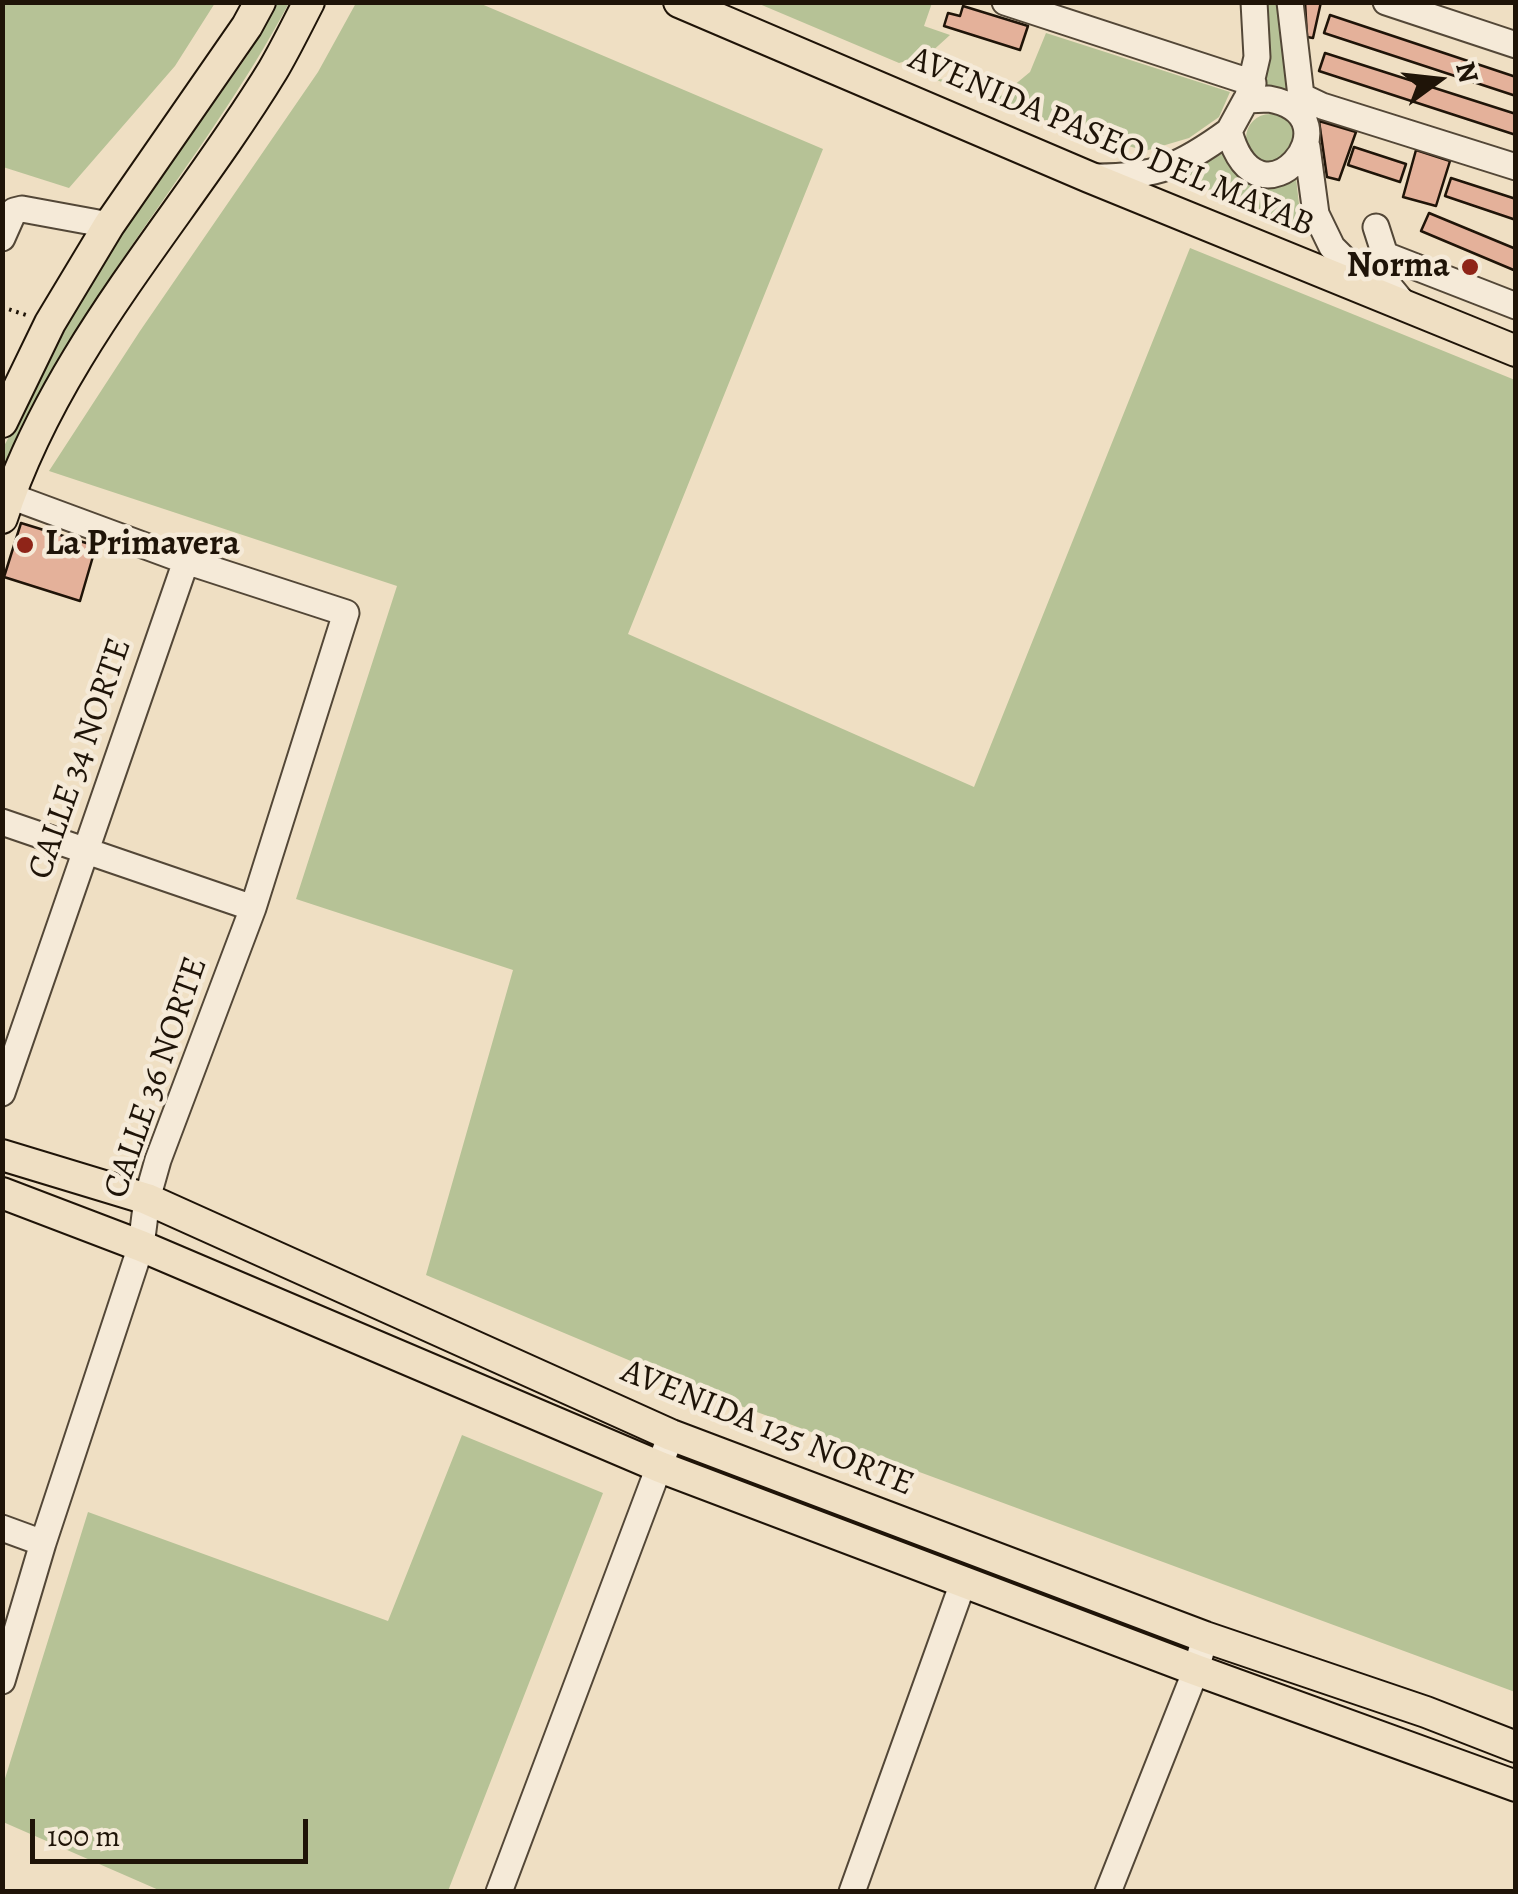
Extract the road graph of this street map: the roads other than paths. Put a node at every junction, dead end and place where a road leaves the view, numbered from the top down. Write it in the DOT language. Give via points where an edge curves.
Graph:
graph roads {
  1 [pos="260,2"];
  2 [pos="309,2"];
  3 [pos="679,2"];
  4 [pos="1006,2"];
  5 [pos="1254,2"];
  6 [pos="1290,2"];
  7 [pos="1386,2"];
  8 [pos="1516,44"];
  9 [pos="1250,91"];
  10 [pos="1300,105"];
  11 [pos="1230,130"];
  12 [pos="1307,146"];
  13 [pos="1516,167"];
  14 [pos="1089,177"];
  15 [pos="109,224"];
  16 [pos="1376,226"];
  17 [pos="2,238"];
  18 [pos="1403,303"];
  19 [pos="1516,306"];
  20 [pos="1516,352"];
  21 [pos="2,422"];
  22 [pos="5,502"];
  23 [pos="186,561"];
  24 [pos="2,822"];
  25 [pos="86,851"];
  26 [pos="253,908"];
  27 [pos="2,1093"];
  28 [pos="2,1155"];
  29 [pos="2,1193"];
  30 [pos="147,1199"];
  31 [pos="141,1246"];
  32 [pos="671,1435"];
  33 [pos="660,1467"];
  34 [pos="2,1528"];
  35 [pos="43,1543"];
  36 [pos="964,1580"];
  37 [pos="1205,1637"];
  38 [pos="1196,1670"];
  39 [pos="2,1681"];
  40 [pos="1516,1747"];
  41 [pos="1516,1786"];
  42 [pos="500,1892"];
  43 [pos="852,1892"];
  44 [pos="1108,1892"];
  1 -- 15 [label="main road"];
  2 -- 22 [label="main road" via="273,70 87,341"];
  3 -- 14 [label="main road, AVENIDA PASEO DEL MAYAB"];
  4 -- 9 [label="street"];
  5 -- 9 [label="street" via="1257,58"];
  6 -- 10 [label="street"];
  7 -- 8 [label="street"];
  9 -- 10 [label="street"];
  9 -- 11 [label="street"];
  10 -- 12 [label="street"];
  10 -- 13 [label="street" via="1322,106"];
  11 -- 12 [label="street" via="1241,161 1260,173 1286,170"];
  11 -- 14 [label="street" via="1140,177"];
  12 -- 18 [label="street" via="1316,214 1332,247 1384,280"];
  14 -- 18 [label="main road, AVENIDA PASEO DEL MAYAB"];
  15 -- 17 [label="street" via="22,209 9,218"];
  15 -- 21 [label="main road"];
  16 -- 19 [label="street" via="1386,255"];
  18 -- 20 [label="main road, AVENIDA PASEO DEL MAYAB"];
  22 -- 23 [label="street"];
  23 -- 25 [label="street, CALLE 34 NORTE"];
  23 -- 26 [label="street, CALLE 36 NORTE" via="346,613"];
  24 -- 25 [label="street"];
  25 -- 26 [label="street"];
  25 -- 27 [label="street, CALLE 34 NORTE"];
  26 -- 30 [label="street, CALLE 36 NORTE"];
  28 -- 30 [label="main road, AVENIDA 125 NORTE"];
  29 -- 31 [label="main road, AVENIDA 125 NORTE"];
  30 -- 31 [label="street, CALLE 36 NORTE"];
  30 -- 32 [label="main road, AVENIDA 125 NORTE"];
  31 -- 33 [label="main road, AVENIDA 125 NORTE"];
  31 -- 35 [label="street, CALLE 36 NORTE"];
  32 -- 33 [label="street"];
  32 -- 37 [label="main road, AVENIDA 125 NORTE"];
  33 -- 36 [label="main road, AVENIDA 125 NORTE"];
  33 -- 42 [label="street"];
  34 -- 35 [label="street"];
  35 -- 39 [label="street, CALLE 36 NORTE"];
  36 -- 38 [label="main road, AVENIDA 125 NORTE"];
  36 -- 43 [label="street"];
  37 -- 38 [label="street"];
  37 -- 40 [label="main road, AVENIDA 125 NORTE"];
  38 -- 41 [label="main road, AVENIDA 125 NORTE"];
  38 -- 44 [label="street"];
}
